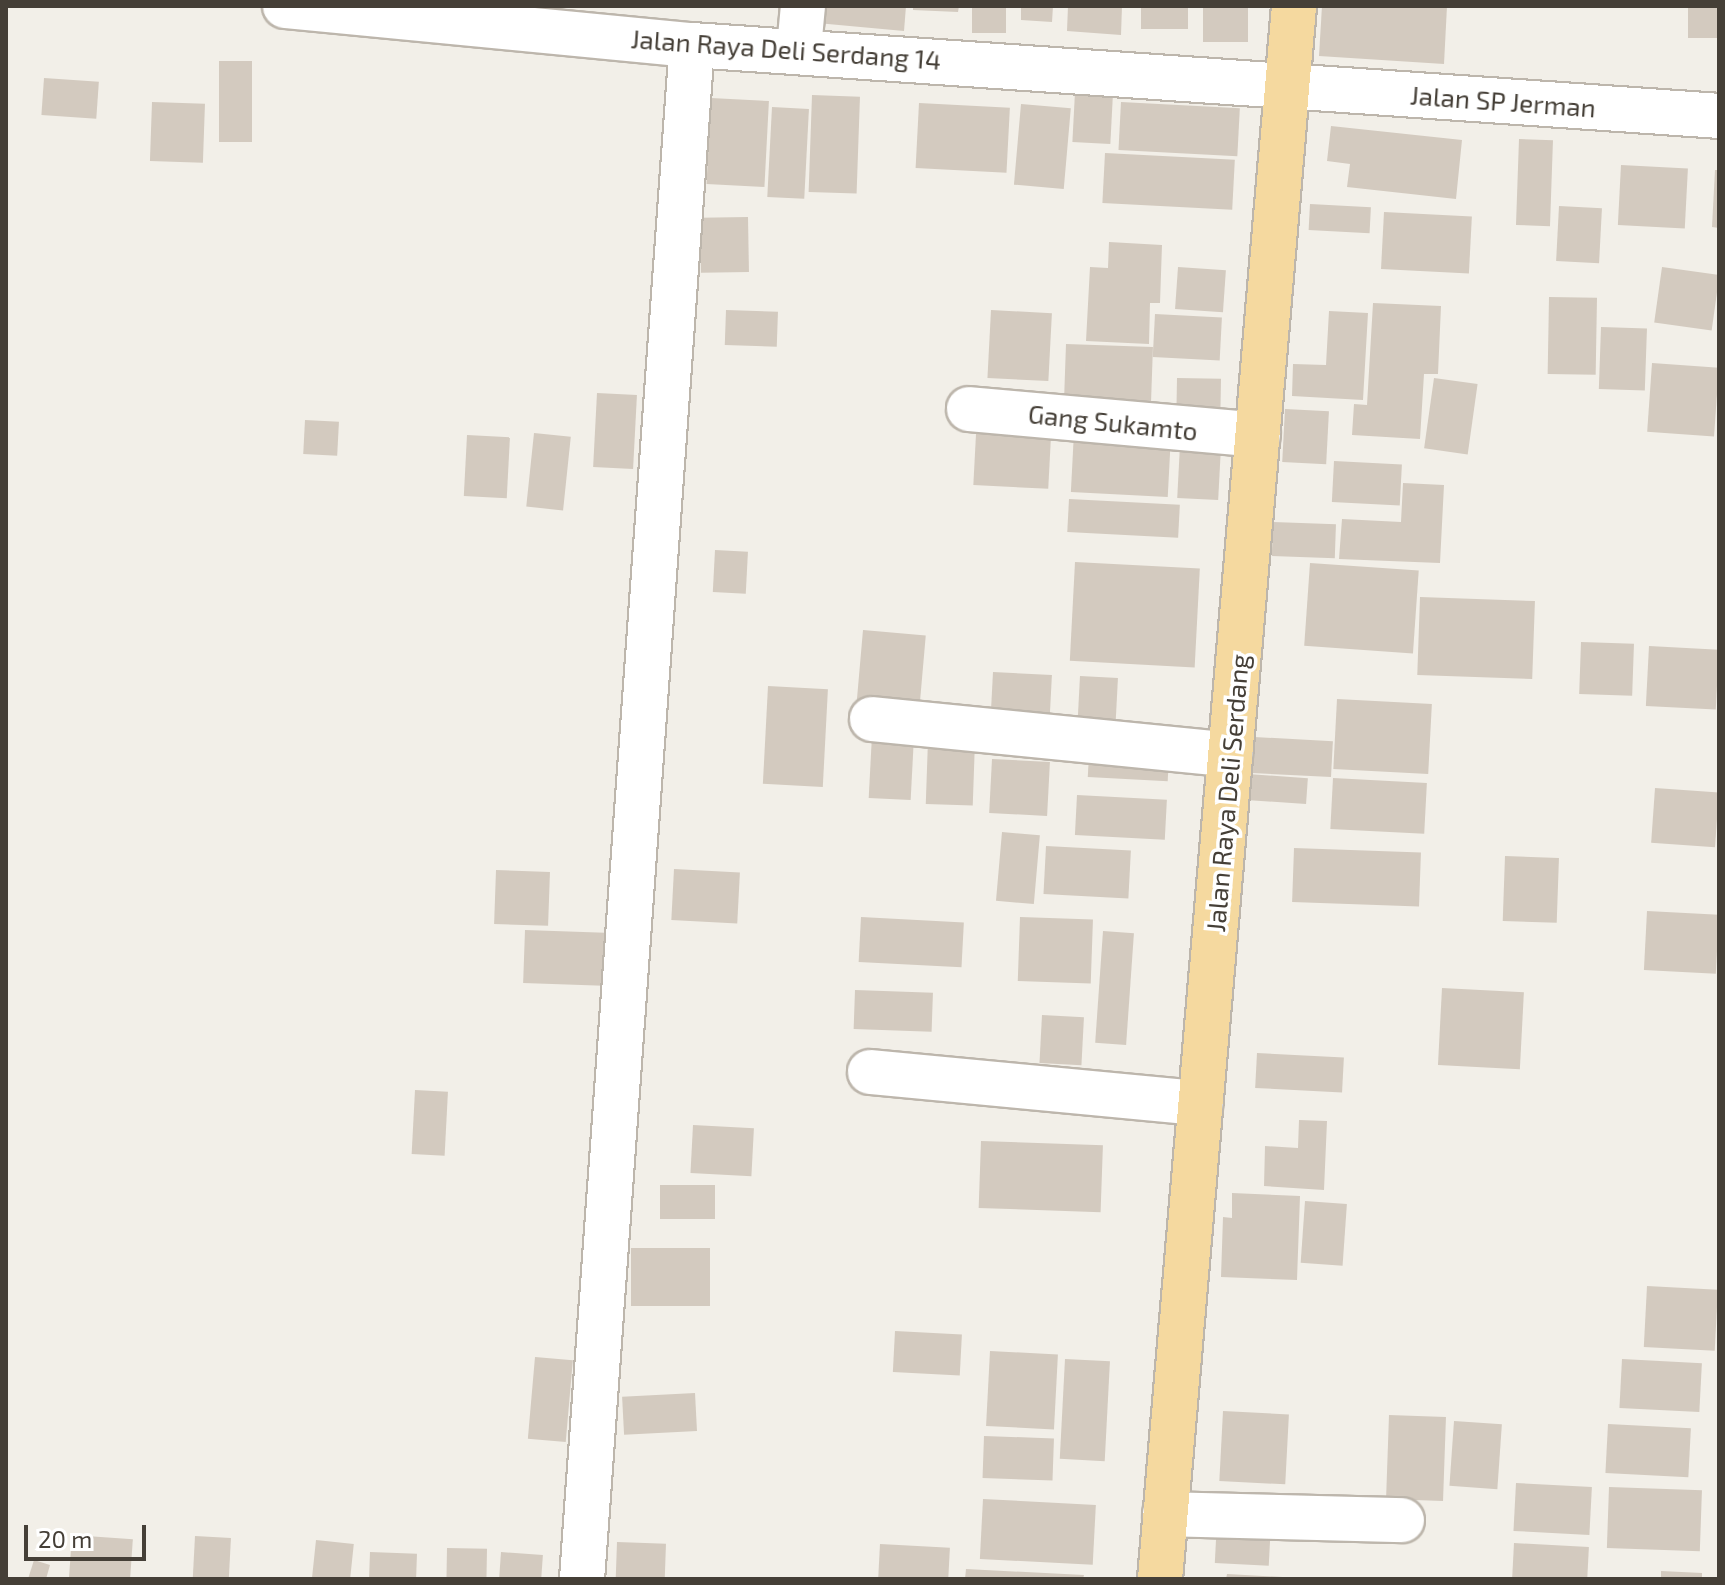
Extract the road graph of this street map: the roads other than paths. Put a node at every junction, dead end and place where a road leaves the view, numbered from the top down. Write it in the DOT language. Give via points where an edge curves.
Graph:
graph roads {
  1 [pos="285,6"];
  2 [pos="1294,6"];
  3 [pos="344,8"];
  4 [pos="801,27"];
  5 [pos="692,45"];
  6 [pos="1288,86"];
  7 [pos="1719,116"];
  8 [pos="969,409"];
  9 [pos="1258,435"];
  10 [pos="872,719"];
  11 [pos="1230,755"];
  12 [pos="870,1072"];
  13 [pos="1201,1103"];
  14 [pos="1165,1514"];
  15 [pos="1402,1520"];
  16 [pos="582,1579"];
  17 [pos="1160,1579"];
  1 -- 3 [label="street, Jalan Raya Deli Serdang 14"];
  2 -- 6 [label="main road, Jalan Raya Deli Serdang"];
  3 -- 5 [label="street, Jalan Raya Deli Serdang 14"];
  4 -- 5 [label="street, Jalan Raya Deli Serdang 14"];
  4 -- 6 [label="street, Jalan Raya Deli Serdang 14"];
  5 -- 16 [label="street"];
  6 -- 7 [label="street, Jalan SP Jerman"];
  6 -- 9 [label="main road, Jalan Raya Deli Serdang"];
  8 -- 9 [label="street, Gang Sukamto"];
  9 -- 11 [label="main road, Jalan Raya Deli Serdang"];
  10 -- 11 [label="street"];
  11 -- 13 [label="main road, Jalan Raya Deli Serdang"];
  12 -- 13 [label="street"];
  13 -- 14 [label="main road, Jalan Raya Deli Serdang"];
  14 -- 15 [label="street"];
  14 -- 17 [label="main road, Jalan Raya Deli Serdang"];
}
